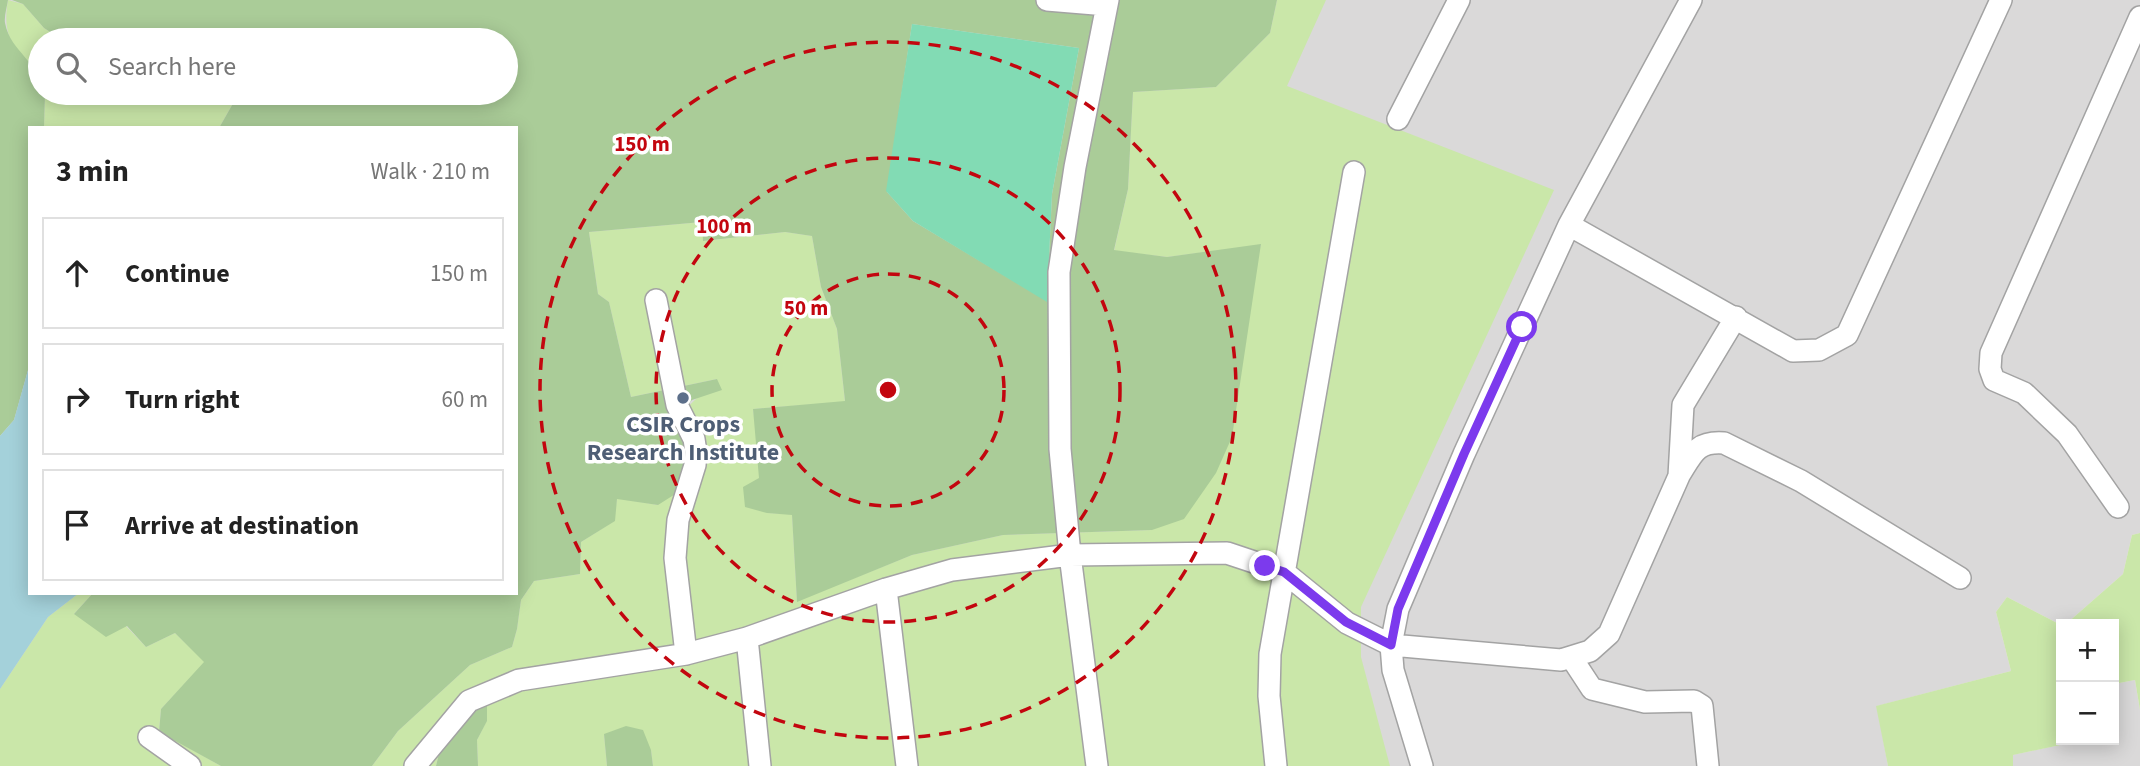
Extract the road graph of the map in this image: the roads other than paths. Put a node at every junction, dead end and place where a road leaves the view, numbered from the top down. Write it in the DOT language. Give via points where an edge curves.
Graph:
graph roads {
  1 [pos="1047,0"];
  2 [pos="1459,0"];
  3 [pos="1690,0"];
  4 [pos="2001,0"];
  5 [pos="1107,3"];
  6 [pos="2140,18"];
  7 [pos="1398,119"];
  8 [pos="1354,172"];
  9 [pos="1569,225"];
  10 [pos="656,300"];
  11 [pos="1736,317"];
  12 [pos="1679,476"];
  13 [pos="2118,507"];
  14 [pos="1070,555"];
  15 [pos="1284,572"];
  16 [pos="1960,578"];
  17 [pos="886,589"];
  18 [pos="747,638"];
  19 [pos="1391,645"];
  20 [pos="686,654"];
  21 [pos="1571,657"];
  22 [pos="149,737"];
  23 [pos="190,766"];
  24 [pos="415,766"];
  25 [pos="760,766"];
  26 [pos="907,766"];
  27 [pos="1097,766"];
  28 [pos="1276,766"];
  29 [pos="1422,766"];
  30 [pos="1708,766"];
  1 -- 5 [label="street"];
  2 -- 7 [label="street"];
  3 -- 9 [label="street"];
  4 -- 11 [label="street" via="1847,335 1819,349 1793,351"];
  5 -- 14 [label="street" via="1059,272 1060,449"];
  6 -- 13 [label="street" via="1992,353 1990,369 1994,380 2024,393 2067,434"];
  8 -- 15 [label="street"];
  9 -- 11 [label="street"];
  9 -- 19 [label="street" via="1398,609"];
  10 -- 20 [label="street" via="677,405 696,452 678,520 675,558"];
  11 -- 12 [label="street" via="1683,405"];
  12 -- 16 [label="street" via="1695,449 1710,442 1724,443 1801,481"];
  12 -- 21 [label="street" via="1609,634 1590,651"];
  14 -- 15 [label="street" via="1227,553"];
  14 -- 17 [label="street" via="952,570"];
  14 -- 27 [label="street"];
  15 -- 19 [label="street" via="1346,622"];
  15 -- 28 [label="street" via="1270,654"];
  17 -- 18 [label="street"];
  17 -- 26 [label="street"];
  18 -- 20 [label="street"];
  18 -- 25 [label="street"];
  19 -- 21 [label="street" via="1561,660"];
  19 -- 29 [label="street" via="1393,670"];
  20 -- 24 [label="street" via="519,680 470,701"];
  21 -- 30 [label="street" via="1592,688 1645,702 1694,701 1702,706"];
  22 -- 23 [label="street"];
}
